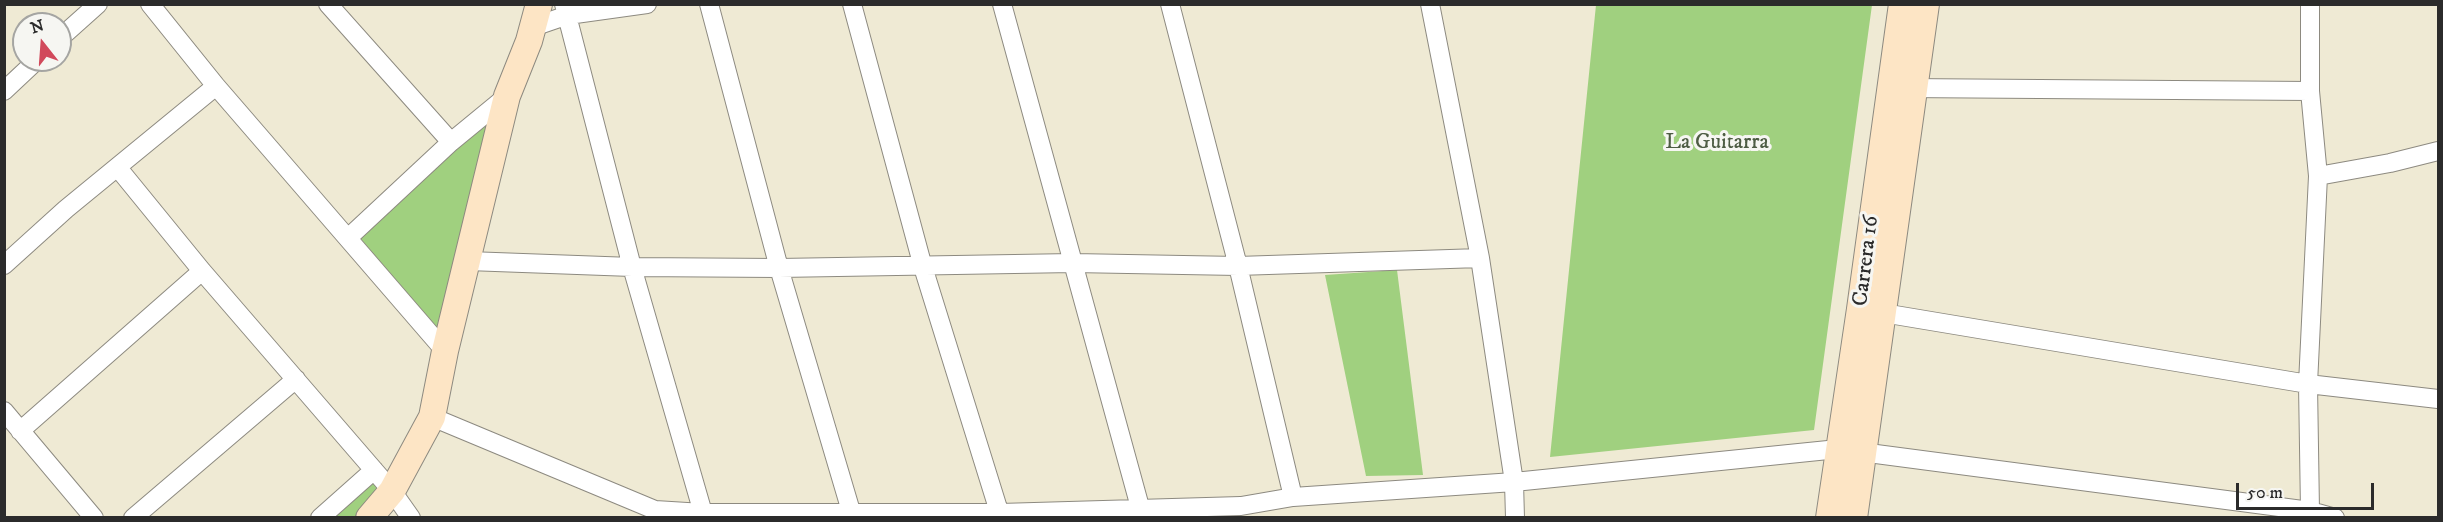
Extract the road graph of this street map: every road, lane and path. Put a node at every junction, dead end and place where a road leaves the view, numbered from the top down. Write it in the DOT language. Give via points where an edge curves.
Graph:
graph roads {
  1 [pos="150,4"];
  2 [pos="327,4"];
  3 [pos="647,4"];
  4 [pos="709,4"];
  5 [pos="852,4"];
  6 [pos="1002,4"];
  7 [pos="1170,4"];
  8 [pos="1430,4"];
  9 [pos="1902,4"];
  10 [pos="1926,4"];
  11 [pos="2310,4"];
  12 [pos="88,8"];
  13 [pos="566,10"];
  14 [pos="536,16"];
  15 [pos="72,25"];
  16 [pos="24,72"];
  17 [pos="216,86"];
  18 [pos="1903,88"];
  19 [pos="4,91"];
  20 [pos="2310,91"];
  21 [pos="507,96"];
  22 [pos="451,142"];
  23 [pos="2439,151"];
  24 [pos="118,168"];
  25 [pos="2318,176"];
  26 [pos="348,238"];
  27 [pos="1480,258"];
  28 [pos="468,261"];
  29 [pos="1073,263"];
  30 [pos="4,265"];
  31 [pos="1238,266"];
  32 [pos="632,267"];
  33 [pos="923,267"];
  34 [pos="779,268"];
  35 [pos="202,271"];
  36 [pos="1870,311"];
  37 [pos="446,351"];
  38 [pos="296,379"];
  39 [pos="2308,384"];
  40 [pos="2439,399"];
  41 [pos="4,411"];
  42 [pos="432,417"];
  43 [pos="20,430"];
  44 [pos="1838,449"];
  45 [pos="1863,451"];
  46 [pos="374,470"];
  47 [pos="1514,482"];
  48 [pos="392,491"];
  49 [pos="1293,497"];
  50 [pos="2310,511"];
  51 [pos="1242,512"];
  52 [pos="703,513"];
  53 [pos="1142,513"];
  54 [pos="1000,515"];
  55 [pos="852,516"];
  56 [pos="94,518"];
  57 [pos="133,518"];
  58 [pos="320,518"];
  59 [pos="369,518"];
  60 [pos="411,518"];
  61 [pos="1515,518"];
  62 [pos="1829,518"];
  63 [pos="1854,518"];
  64 [pos="2335,518"];
  1 -- 17 [label="street"];
  2 -- 22 [label="street"];
  3 -- 13 [label="street"];
  4 -- 34 [label="street"];
  5 -- 33 [label="street"];
  6 -- 29 [label="street"];
  7 -- 31 [label="street"];
  8 -- 27 [label="street"];
  9 -- 18 [label="main road, Carrera 16"];
  10 -- 18 [label="main road, Carrera 16"];
  11 -- 20 [label="street"];
  12 -- 15 [label="street"];
  13 -- 14 [label="street"];
  13 -- 32 [label="street"];
  14 -- 21 [label="main road"];
  16 -- 19 [label="street"];
  17 -- 24 [label="street"];
  17 -- 26 [label="street"];
  18 -- 20 [label="street"];
  18 -- 36 [label="main road, Carrera 16"];
  20 -- 25 [label="street"];
  21 -- 22 [label="street"];
  21 -- 28 [label="main road"];
  22 -- 26 [label="street"];
  23 -- 25 [label="street"];
  24 -- 30 [label="street"];
  24 -- 35 [label="street"];
  25 -- 39 [label="street"];
  26 -- 37 [label="street"];
  27 -- 31 [label="street"];
  27 -- 47 [label="street"];
  28 -- 32 [label="street"];
  28 -- 37 [label="main road"];
  29 -- 31 [label="street"];
  29 -- 33 [label="street"];
  29 -- 53 [label="street"];
  31 -- 49 [label="street"];
  32 -- 34 [label="street"];
  32 -- 52 [label="street"];
  33 -- 34 [label="street"];
  33 -- 54 [label="street"];
  34 -- 55 [label="street"];
  35 -- 38 [label="street"];
  35 -- 43 [label="street"];
  36 -- 39 [label="street"];
  36 -- 44 [label="main road, Carrera 16"];
  36 -- 45 [label="main road, Carrera 16"];
  37 -- 42 [label="main road"];
  38 -- 46 [label="street"];
  38 -- 57 [label="street"];
  39 -- 40 [label="street"];
  39 -- 50 [label="street"];
  41 -- 43 [label="street"];
  42 -- 48 [label="main road"];
  42 -- 52 [label="street" via="655,510"];
  43 -- 56 [label="street"];
  44 -- 45 [label="street"];
  44 -- 47 [label="street"];
  44 -- 62 [label="main road, Carrera 16"];
  45 -- 50 [label="street"];
  45 -- 63 [label="main road, Carrera 16"];
  46 -- 48 [label="street"];
  46 -- 58 [label="street"];
  47 -- 49 [label="street"];
  47 -- 61 [label="street"];
  48 -- 59 [label="main road"];
  48 -- 60 [label="street"];
  49 -- 51 [label="street"];
  50 -- 64 [label="street"];
  51 -- 53 [label="street"];
  52 -- 55 [label="street"];
  53 -- 54 [label="street"];
  54 -- 55 [label="street"];
}
